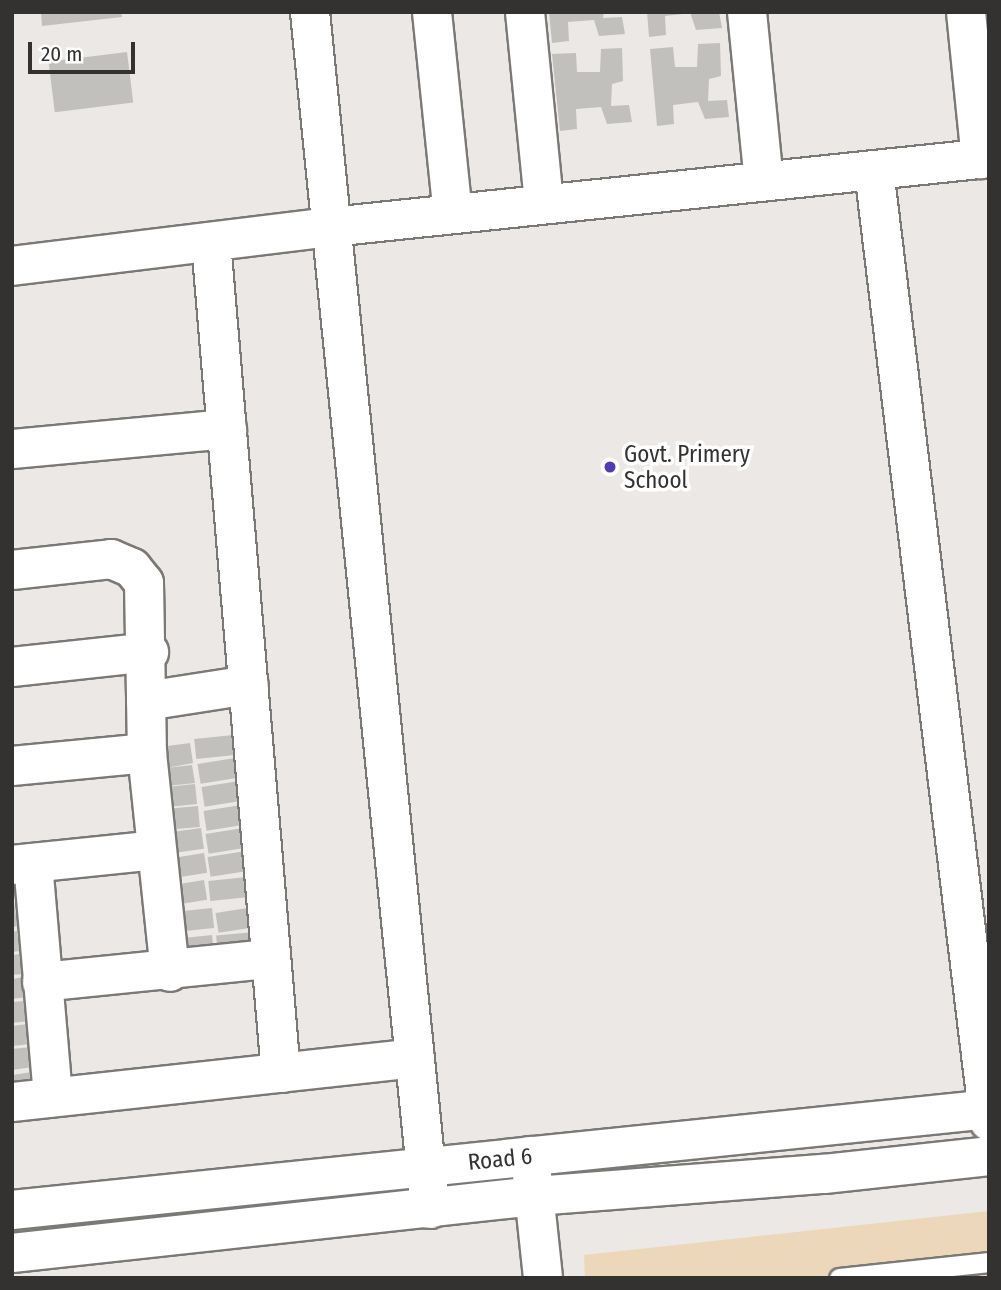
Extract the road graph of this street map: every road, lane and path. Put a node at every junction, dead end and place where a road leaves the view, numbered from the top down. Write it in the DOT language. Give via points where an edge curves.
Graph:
graph roads {
  1 [pos="310,12"];
  2 [pos="432,12"];
  3 [pos="525,12"];
  4 [pos="747,12"];
  5 [pos="966,12"];
  6 [pos="985,158"];
  7 [pos="874,170"];
  8 [pos="764,181"];
  9 [pos="544,204"];
  10 [pos="453,214"];
  11 [pos="331,227"];
  12 [pos="211,242"];
  13 [pos="12,266"];
  14 [pos="227,429"];
  15 [pos="12,449"];
  16 [pos="12,570"];
  17 [pos="149,652"];
  18 [pos="12,667"];
  19 [pos="249,685"];
  20 [pos="146,701"];
  21 [pos="147,753"];
  22 [pos="12,765"];
  23 [pos="156,850"];
  24 [pos="23,864"];
  25 [pos="270,959"];
  26 [pos="170,972"];
  27 [pos="42,982"];
  28 [pos="415,1058"];
  29 [pos="281,1073"];
  30 [pos="54,1097"];
  31 [pos="12,1102"];
  32 [pos="988,1113"];
  33 [pos="530,1156"];
  34 [pos="989,1156"];
  35 [pos="426,1167"];
  36 [pos="535,1196"];
  37 [pos="430,1209"];
  38 [pos="12,1210"];
  39 [pos="12,1253"];
  40 [pos="989,1262"];
  41 [pos="543,1278"];
  42 [pos="839,1278"];
  1 -- 11 [label="street"];
  2 -- 10 [label="street"];
  3 -- 9 [label="street"];
  4 -- 8 [label="street"];
  5 -- 6 [label="street"];
  6 -- 7 [label="street"];
  7 -- 8 [label="street"];
  7 -- 32 [label="street"];
  8 -- 9 [label="street"];
  9 -- 10 [label="street"];
  10 -- 11 [label="street"];
  11 -- 12 [label="street"];
  11 -- 28 [label="street"];
  12 -- 13 [label="street"];
  12 -- 14 [label="street"];
  14 -- 15 [label="street"];
  14 -- 19 [label="street"];
  16 -- 17 [label="street" via="111,559 132,568 144,583"];
  17 -- 18 [label="street"];
  17 -- 20 [label="street"];
  19 -- 20 [label="street"];
  19 -- 25 [label="street"];
  20 -- 21 [label="street"];
  21 -- 22 [label="street"];
  21 -- 23 [label="street"];
  23 -- 24 [label="street"];
  23 -- 26 [label="street"];
  24 -- 27 [label="street"];
  25 -- 26 [label="street"];
  25 -- 29 [label="street"];
  26 -- 27 [label="street"];
  27 -- 30 [label="street"];
  28 -- 29 [label="street"];
  28 -- 35 [label="street"];
  29 -- 30 [label="street"];
  30 -- 31 [label="street"];
  32 -- 33 [label="street, Road 6"];
  33 -- 35 [label="street, Road 6"];
  33 -- 36 [label="street"];
  34 -- 36 [label="street, Road 6"];
  35 -- 37 [label="street"];
  35 -- 38 [label="street, Road 6"];
  36 -- 37 [label="street, Road 6"];
  36 -- 41 [label="street"];
  37 -- 39 [label="street, Road 6"];
  40 -- 42 [label="lane"];
}
